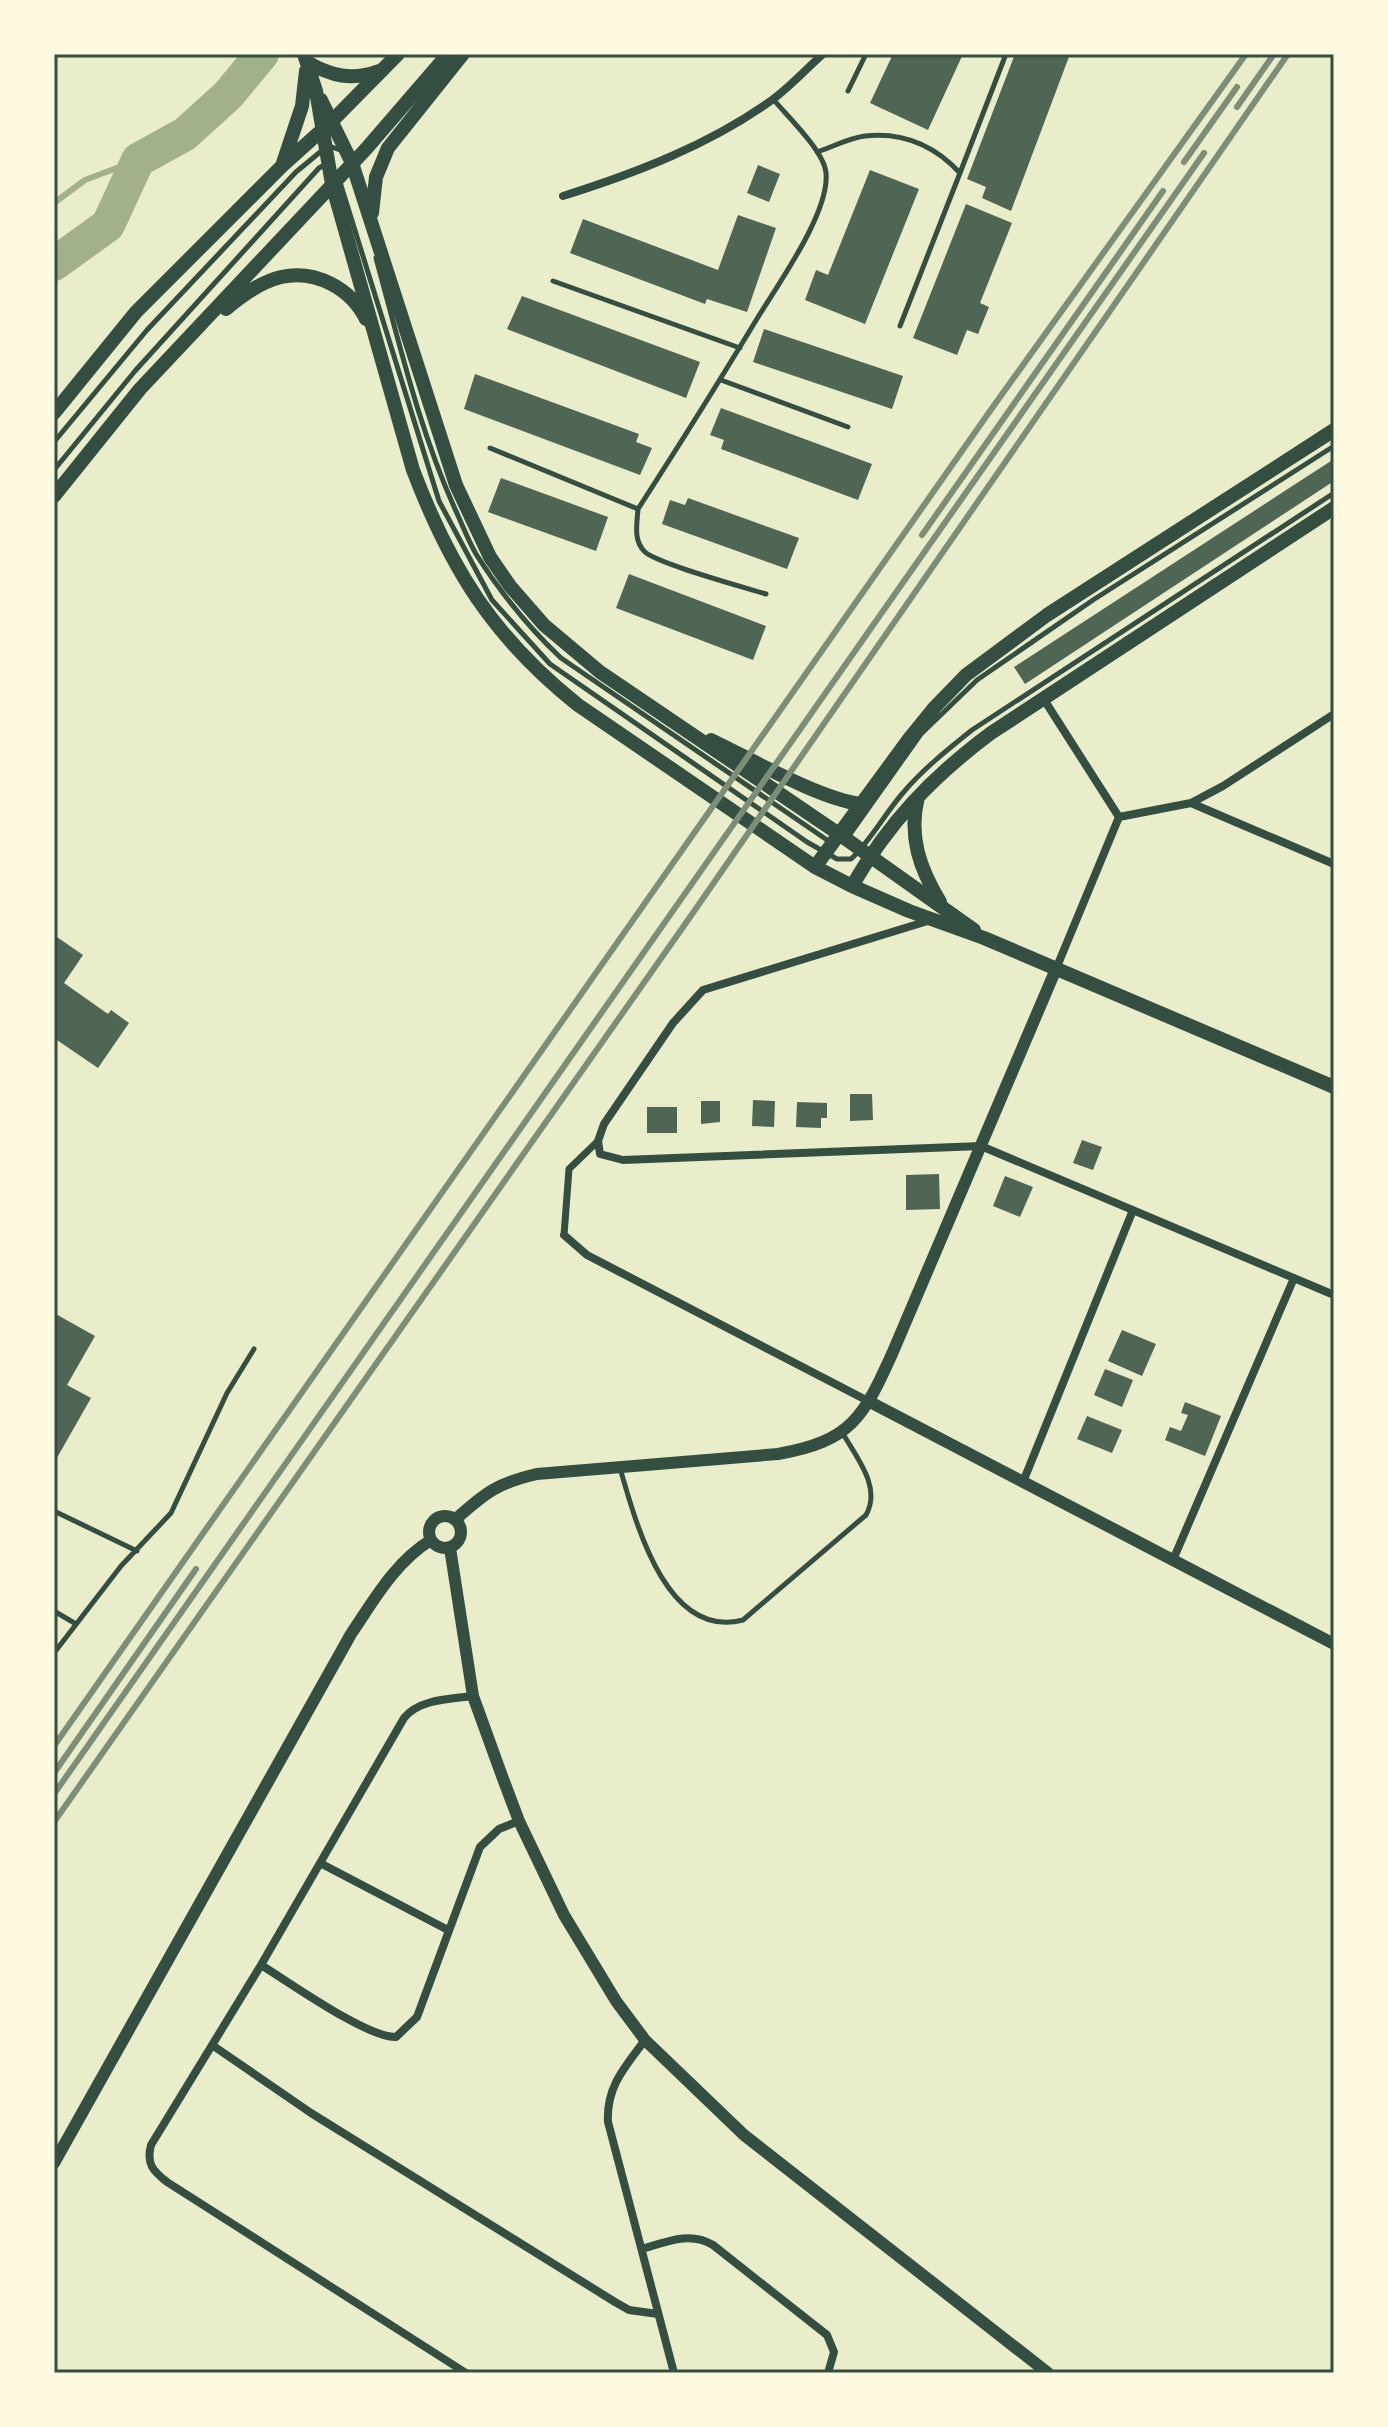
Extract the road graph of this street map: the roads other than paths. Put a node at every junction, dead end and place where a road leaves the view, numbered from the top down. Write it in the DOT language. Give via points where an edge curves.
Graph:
graph roads {
  1 [pos="398,54"];
  2 [pos="448,54"];
  3 [pos="463,54"];
  4 [pos="823,54"];
  5 [pos="866,54"];
  6 [pos="1006,54"];
  7 [pos="306,58"];
  8 [pos="382,69"];
  9 [pos="848,91"];
  10 [pos="773,99"];
  11 [pos="327,126"];
  12 [pos="817,152"];
  13 [pos="328,153"];
  14 [pos="283,165"];
  15 [pos="342,173"];
  16 [pos="960,173"];
  17 [pos="563,196"];
  18 [pos="371,222"];
  19 [pos="553,281"];
  20 [pos="900,326"];
  21 [pos="183,345"];
  22 [pos="378,345"];
  23 [pos="740,348"];
  24 [pos="721,380"];
  25 [pos="54,413"];
  26 [pos="848,427"];
  27 [pos="1334,430"];
  28 [pos="54,442"];
  29 [pos="1334,446"];
  30 [pos="490,448"];
  31 [pos="54,470"];
  32 [pos="1334,493"];
  33 [pos="54,496"];
  34 [pos="1334,508"];
  35 [pos="638,509"];
  36 [pos="766,594"];
  37 [pos="1043,698"];
  38 [pos="1334,714"];
  39 [pos="721,755"];
  40 [pos="696,775"];
  41 [pos="919,793"];
  42 [pos="1191,803"];
  43 [pos="861,811"];
  44 [pos="1119,817"];
  45 [pos="836,842"];
  46 [pos="865,854"];
  47 [pos="1334,864"];
  48 [pos="815,867"];
  49 [pos="852,886"];
  50 [pos="943,906"];
  51 [pos="932,920"];
  52 [pos="984,938"];
  53 [pos="1056,969"];
  54 [pos="1334,1087"];
  55 [pos="598,1141"];
  56 [pos="981,1146"];
  57 [pos="1133,1210"];
  58 [pos="564,1235"];
  59 [pos="1294,1278"];
  60 [pos="1334,1295"];
  61 [pos="254,1349"];
  62 [pos="870,1402"];
  63 [pos="842,1432"];
  64 [pos="620,1467"];
  65 [pos="1023,1482"];
  66 [pos="54,1511"];
  67 [pos="456,1519"];
  68 [pos="431,1540"];
  69 [pos="450,1548"];
  70 [pos="137,1551"];
  71 [pos="1173,1560"];
  72 [pos="54,1611"];
  73 [pos="76,1624"];
  74 [pos="1334,1644"];
  75 [pos="54,1653"];
  76 [pos="473,1696"];
  77 [pos="519,1821"];
  78 [pos="320,1863"];
  79 [pos="448,1930"];
  80 [pos="261,1965"];
  81 [pos="645,2040"];
  82 [pos="212,2045"];
  83 [pos="54,2163"];
  84 [pos="642,2249"];
  85 [pos="658,2314"];
  86 [pos="829,2372"];
  87 [pos="466,2373"];
  88 [pos="674,2373"];
  89 [pos="1048,2373"];
  1 -- 8 [label="main road"];
  2 -- 15 [label="main road"];
  3 -- 18 [label="main road" via="388,148 376,177"];
  4 -- 10 [label="street"];
  5 -- 9 [label="lane"];
  6 -- 16 [label="lane"];
  7 -- 8 [label="main road" via="339,76 359,77"];
  7 -- 11 [label="main road"];
  7 -- 14 [label="main road" via="302,106"];
  8 -- 11 [label="main road"];
  10 -- 12 [label="lane"];
  10 -- 17 [label="street" via="687,149"];
  11 -- 13 [label="main road"];
  11 -- 14 [label="main road"];
  11 -- 15 [label="main road"];
  12 -- 16 [label="lane" via="863,136 889,136 923,144"];
  12 -- 23 [label="lane" via="827,172 811,229"];
  13 -- 15 [label="main road"];
  13 -- 15 [label="lane" via="340,150"];
  13 -- 28 [label="lane" via="296,172 147,330"];
  13 -- 31 [label="lane"];
  14 -- 25 [label="main road" via="136,312"];
  15 -- 18 [label="main road"];
  15 -- 21 [label="main road"];
  15 -- 22 [label="main road"];
  15 -- 39 [label="lane" via="363,213 442,480 474,551 534,633 561,658"];
  15 -- 40 [label="lane" via="439,501 492,600 550,664"];
  16 -- 20 [label="lane"];
  18 -- 39 [label="main road" via="456,485 490,557 569,648"];
  19 -- 23 [label="lane"];
  21 -- 22 [label="main road" via="238,299 284,276 328,281 341,289 359,306"];
  21 -- 33 [label="main road" via="140,389"];
  22 -- 40 [label="main road" via="429,513 485,612 514,649 578,705"];
  23 -- 24 [label="lane"];
  24 -- 26 [label="lane"];
  24 -- 35 [label="lane"];
  27 -- 43 [label="main road" via="1047,615 966,675 935,707"];
  29 -- 43 [label="lane" via="977,680 921,734"];
  30 -- 35 [label="lane"];
  32 -- 46 [label="lane" via="972,730 905,791"];
  34 -- 37 [label="main road"];
  35 -- 36 [label="lane" via="636,535 645,552"];
  37 -- 41 [label="main road" via="973,746"];
  37 -- 44 [label="street"];
  38 -- 42 [label="street"];
  39 -- 43 [label="main road"];
  39 -- 45 [label="main road"];
  40 -- 45 [label="lane" via="807,842"];
  40 -- 48 [label="main road"];
  41 -- 46 [label="main road"];
  41 -- 50 [label="main road" via="916,846"];
  42 -- 44 [label="street"];
  42 -- 47 [label="street"];
  43 -- 45 [label="main road"];
  44 -- 53 [label="street"];
  45 -- 46 [label="main road"];
  45 -- 46 [label="lane" via="844,860"];
  45 -- 48 [label="main road"];
  46 -- 49 [label="main road"];
  46 -- 50 [label="main road"];
  48 -- 49 [label="main road"];
  49 -- 51 [label="main road"];
  50 -- 52 [label="main road"];
  51 -- 52 [label="main road"];
  51 -- 55 [label="street" via="703,990 673,1023 604,1124"];
  52 -- 53 [label="main road"];
  53 -- 54 [label="main road"];
  53 -- 56 [label="street"];
  55 -- 56 [label="street" via="600,1154 623,1160"];
  55 -- 58 [label="street" via="569,1169"];
  56 -- 57 [label="street"];
  56 -- 62 [label="street"];
  57 -- 59 [label="street"];
  57 -- 65 [label="street"];
  58 -- 62 [label="street" via="587,1255"];
  59 -- 60 [label="street"];
  59 -- 71 [label="street"];
  61 -- 70 [label="lane" via="171,1513"];
  62 -- 63 [label="street"];
  62 -- 65 [label="street"];
  63 -- 64 [label="street" via="808,1449 778,1454"];
  63 -- 64 [label="lane" via="871,1488 866,1515 743,1620 729,1624 704,1619 686,1607 654,1565"];
  64 -- 67 [label="street" via="514,1479 486,1492"];
  65 -- 71 [label="street"];
  66 -- 70 [label="lane"];
  67 -- 68 [label="street" via="435,1519 429,1529"];
  67 -- 69 [label="street" via="462,1533"];
  68 -- 69 [label="street"];
  68 -- 83 [label="street" via="399,1566 351,1634"];
  69 -- 76 [label="street"];
  70 -- 73 [label="lane"];
  71 -- 74 [label="street"];
  72 -- 73 [label="lane"];
  73 -- 75 [label="lane"];
  76 -- 77 [label="street"];
  76 -- 78 [label="street" via="409,1712"];
  77 -- 79 [label="street" via="499,1829 480,1847"];
  77 -- 81 [label="street" via="591,1962"];
  78 -- 79 [label="street"];
  78 -- 80 [label="street"];
  79 -- 80 [label="street" via="417,2017 396,2037 362,2026"];
  80 -- 82 [label="street"];
  81 -- 84 [label="street" via="614,2082 608,2109"];
  81 -- 89 [label="street" via="744,2135"];
  82 -- 85 [label="street" via="311,2113 615,2302"];
  82 -- 87 [label="street" via="151,2145 153,2171"];
  84 -- 85 [label="street"];
  84 -- 86 [label="street" via="689,2238 713,2245 827,2335 834,2352"];
  85 -- 88 [label="street"];
}
